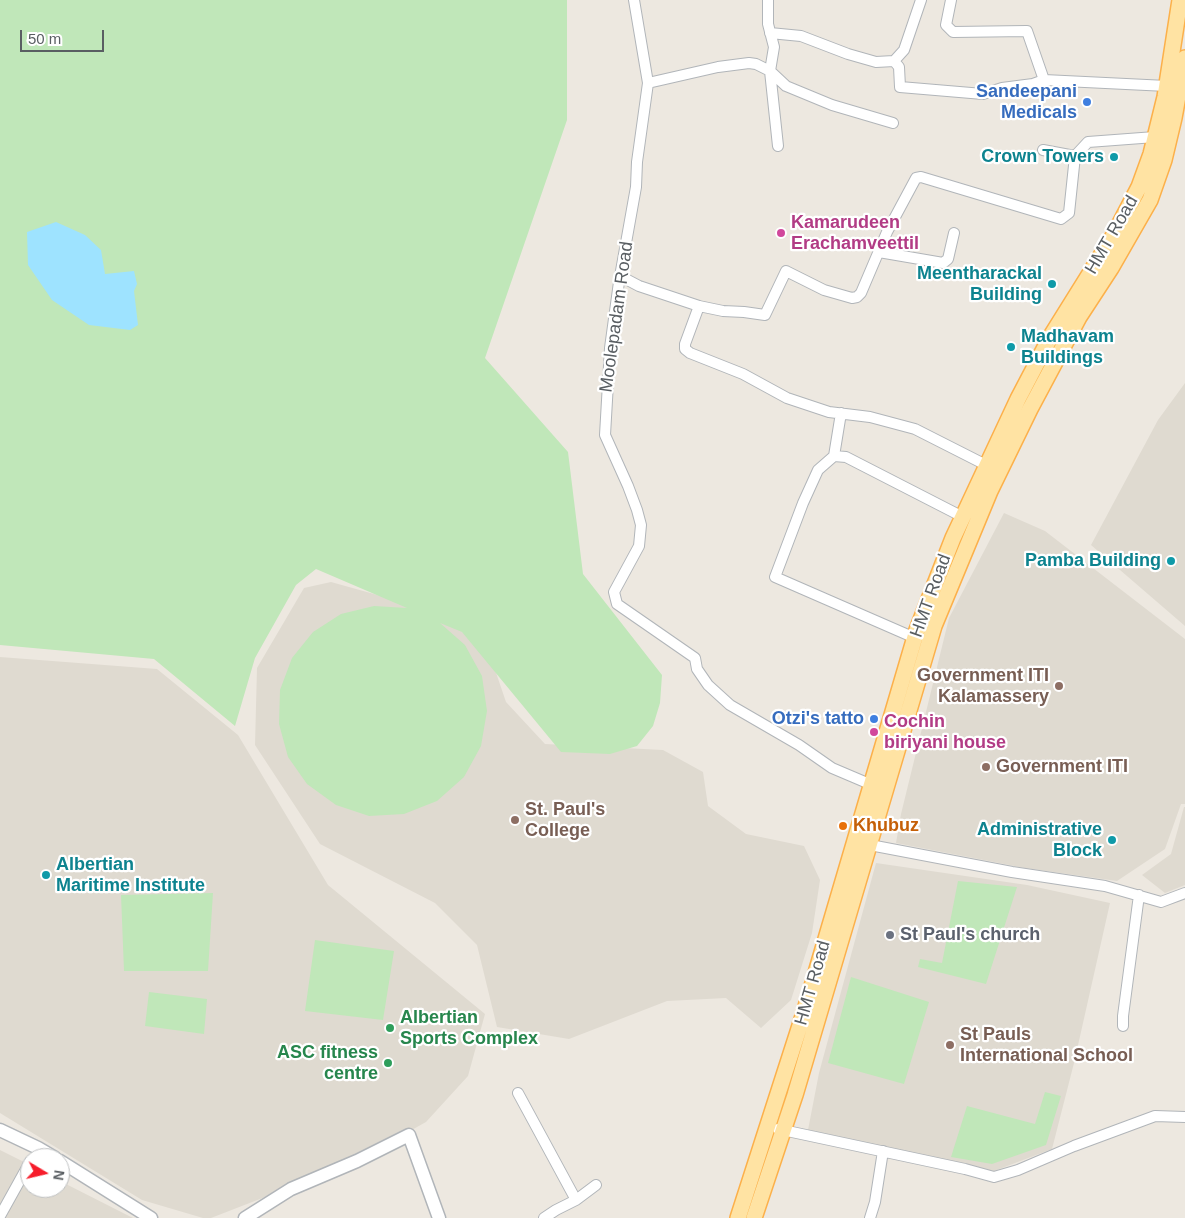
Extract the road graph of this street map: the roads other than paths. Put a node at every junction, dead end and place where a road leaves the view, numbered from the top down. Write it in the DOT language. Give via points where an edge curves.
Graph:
graph roads {
  1 [pos="634,0"];
  2 [pos="768,0"];
  3 [pos="921,0"];
  4 [pos="951,0"];
  5 [pos="1180,0"];
  6 [pos="770,33"];
  7 [pos="1185,58"];
  8 [pos="894,61"];
  9 [pos="770,71"];
  10 [pos="1044,80"];
  11 [pos="648,83"];
  12 [pos="1167,86"];
  13 [pos="893,123"];
  14 [pos="1155,137"];
  15 [pos="778,146"];
  16 [pos="1043,150"];
  17 [pos="1075,156"];
  18 [pos="954,233"];
  19 [pos="879,252"];
  20 [pos="620,276"];
  21 [pos="699,306"];
  22 [pos="841,413"];
  23 [pos="834,456"];
  24 [pos="986,465"];
  25 [pos="962,517"];
  26 [pos="915,638"];
  27 [pos="901,714"];
  28 [pos="872,786"];
  29 [pos="870,845"];
  30 [pos="844,878"];
  31 [pos="858,884"];
  32 [pos="1185,893"];
  33 [pos="1139,895"];
  34 [pos="1123,1026"];
  35 [pos="518,1093"];
  36 [pos="1185,1117"];
  37 [pos="776,1129"];
  38 [pos="0,1130"];
  39 [pos="27,1148"];
  40 [pos="883,1152"];
  41 [pos="70,1167"];
  42 [pos="20,1178"];
  43 [pos="596,1185"];
  44 [pos="576,1200"];
  45 [pos="3,1205"];
  46 [pos="0,1216"];
  47 [pos="151,1218"];
  48 [pos="245,1218"];
  49 [pos="439,1218"];
  50 [pos="544,1218"];
  51 [pos="738,1218"];
  52 [pos="754,1218"];
  53 [pos="870,1218"];
  1 -- 11 [label="street, Moolepadam Road"];
  2 -- 6 [label="street"];
  3 -- 8 [label="street" via="904,50"];
  4 -- 10 [label="street" via="946,25 953,32 1026,31"];
  5 -- 12 [label="main road, HMT Road"];
  6 -- 8 [label="street" via="801,36 876,62"];
  6 -- 9 [label="street" via="774,47"];
  7 -- 27 [label="main road, HMT Road" via="1164,160 1150,200 1060,349 990,492"];
  8 -- 10 [label="street" via="900,67 900,87 983,94"];
  9 -- 11 [label="street" via="749,63"];
  9 -- 13 [label="street" via="786,86 832,105"];
  9 -- 15 [label="street"];
  10 -- 12 [label="street"];
  11 -- 20 [label="street, Moolepadam Road" via="636,187"];
  12 -- 14 [label="main road, HMT Road"];
  14 -- 17 [label="street" via="1088,142"];
  14 -- 24 [label="main road, HMT Road" via="1130,207 1051,336"];
  16 -- 17 [label="street"];
  17 -- 19 [label="street" via="1068,213 1061,219 921,177 914,181"];
  18 -- 19 [label="street" via="948,259 943,263"];
  19 -- 21 [label="street" via="857,298 829,292 786,271 764,315"];
  20 -- 21 [label="street" via="638,286"];
  20 -- 28 [label="street, Moolepadam Road" via="610,348 605,435 637,510 640,525 639,546 614,592 617,604 695,658 708,686 730,705 832,768"];
  21 -- 22 [label="street" via="685,344 690,353 743,374 787,398"];
  22 -- 23 [label="street"];
  22 -- 24 [label="street" via="915,429"];
  23 -- 25 [label="street" via="846,456"];
  23 -- 26 [label="street" via="818,470 802,503 775,577"];
  24 -- 25 [label="main road, HMT Road"];
  25 -- 26 [label="main road, HMT Road"];
  26 -- 27 [label="main road, HMT Road"];
  27 -- 28 [label="main road, HMT Road"];
  27 -- 29 [label="main road, HMT Road"];
  28 -- 30 [label="main road, HMT Road"];
  29 -- 31 [label="main road, HMT Road"];
  29 -- 33 [label="street" via="1105,886"];
  30 -- 31 [label="main road"];
  30 -- 37 [label="main road, HMT Road" via="805,1010"];
  31 -- 37 [label="main road, HMT Road"];
  32 -- 33 [label="street" via="1161,902"];
  33 -- 34 [label="street"];
  35 -- 44 [label="street"];
  36 -- 40 [label="street" via="1155,1116 994,1177"];
  37 -- 40 [label="street"];
  37 -- 51 [label="main road, HMT Road"];
  37 -- 52 [label="main road, HMT Road"];
  38 -- 39 [label="street"];
  40 -- 53 [label="street"];
  41 -- 47 [label="street"];
  42 -- 45 [label="street"];
  43 -- 44 [label="street"];
  44 -- 50 [label="street"];
  45 -- 46 [label="street"];
  48 -- 49 [label="street" via="291,1189 408,1135"];
}
